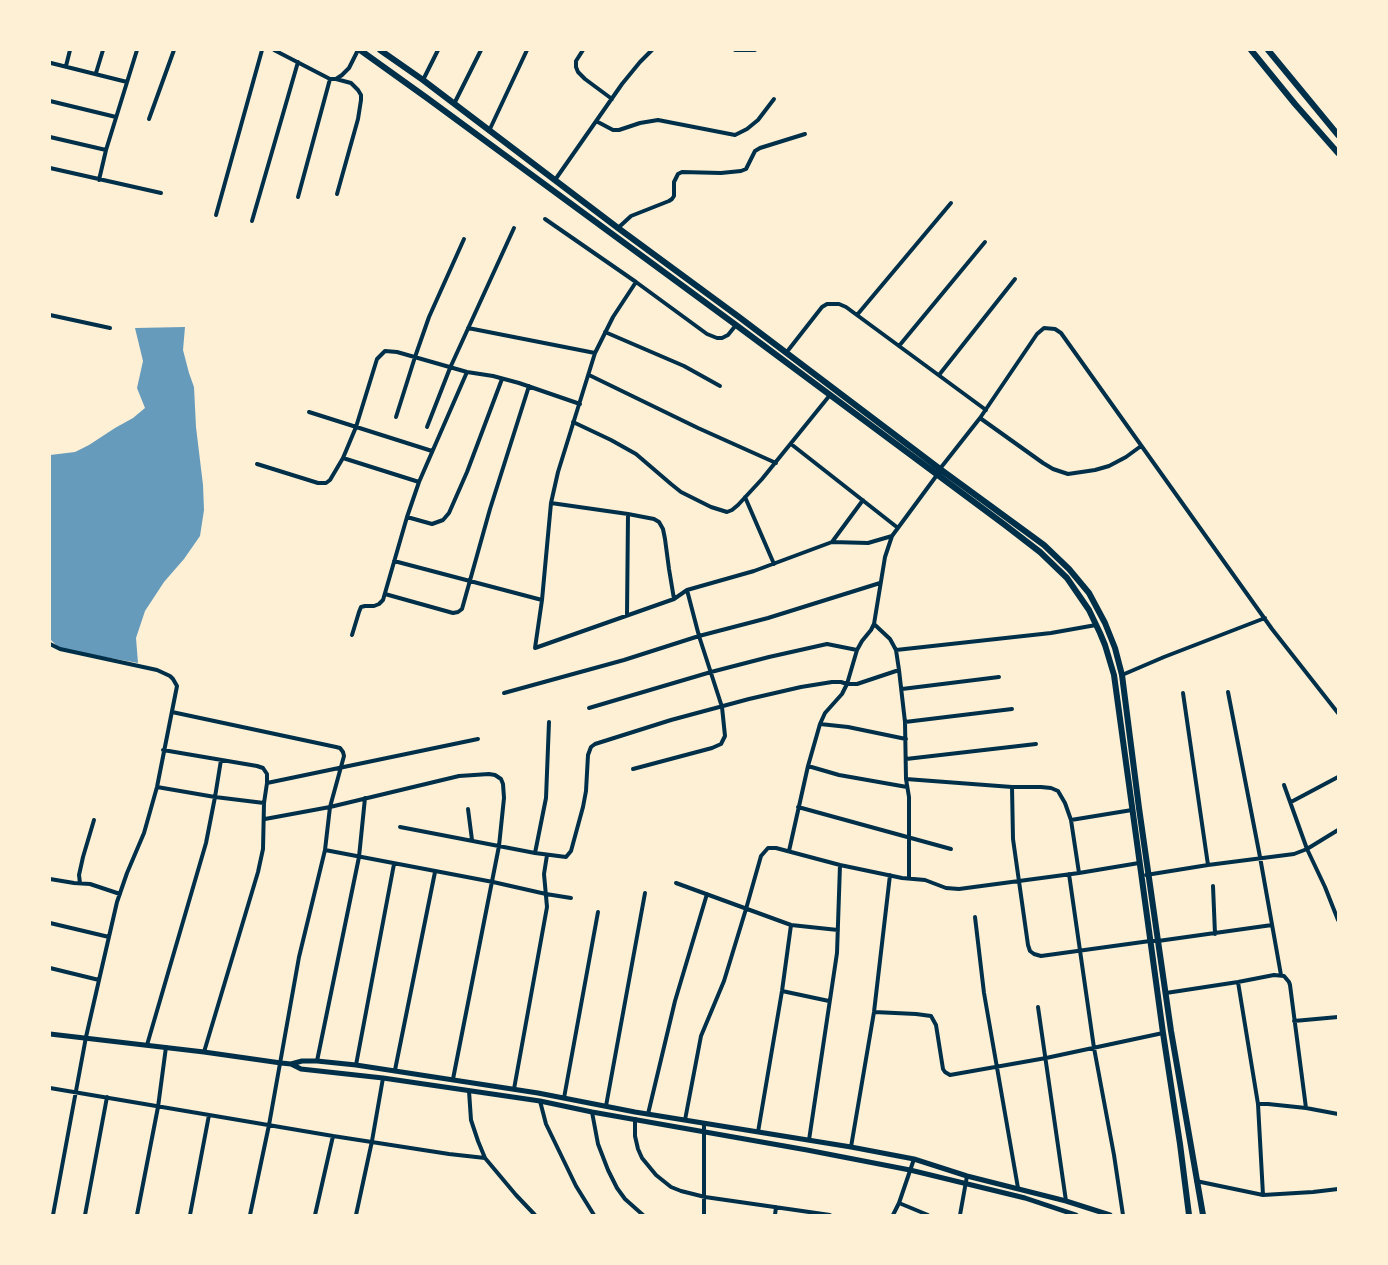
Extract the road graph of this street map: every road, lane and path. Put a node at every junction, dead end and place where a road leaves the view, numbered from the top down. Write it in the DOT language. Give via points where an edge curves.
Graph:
graph roads {
  1 [pos="70,50"];
  2 [pos="103,50"];
  3 [pos="136,50"];
  4 [pos="174,50"];
  5 [pos="262,50"];
  6 [pos="274,50"];
  7 [pos="359,50"];
  8 [pos="380,50"];
  9 [pos="438,50"];
  10 [pos="481,50"];
  11 [pos="527,50"];
  12 [pos="583,50"];
  13 [pos="644,50"];
  14 [pos="652,50"];
  15 [pos="735,50"];
  16 [pos="755,50"];
  17 [pos="1251,50"];
  18 [pos="1268,50"];
  19 [pos="648,54"];
  20 [pos="298,62"];
  21 [pos="51,63"];
  22 [pos="66,66"];
  23 [pos="96,73"];
  24 [pos="330,79"];
  25 [pos="336,79"];
  26 [pos="423,80"];
  27 [pos="127,82"];
  28 [pos="612,99"];
  29 [pos="774,99"];
  30 [pos="50,101"];
  31 [pos="454,104"];
  32 [pos="116,117"];
  33 [pos="149,119"];
  34 [pos="596,121"];
  35 [pos="489,131"];
  36 [pos="805,134"];
  37 [pos="1338,135"];
  38 [pos="50,137"];
  39 [pos="106,150"];
  40 [pos="1338,153"];
  41 [pos="50,168"];
  42 [pos="99,180"];
  43 [pos="555,180"];
  44 [pos="161,193"];
  45 [pos="337,194"];
  46 [pos="298,197"];
  47 [pos="951,202"];
  48 [pos="216,215"];
  49 [pos="545,219"];
  50 [pos="252,221"];
  51 [pos="514,228"];
  52 [pos="618,228"];
  53 [pos="464,239"];
  54 [pos="985,242"];
  55 [pos="1014,279"];
  56 [pos="636,282"];
  57 [pos="50,315"];
  58 [pos="857,315"];
  59 [pos="736,325"];
  60 [pos="110,328"];
  61 [pos="468,328"];
  62 [pos="605,332"];
  63 [pos="899,346"];
  64 [pos="786,353"];
  65 [pos="595,354"];
  66 [pos="415,357"];
  67 [pos="450,368"];
  68 [pos="467,372"];
  69 [pos="589,375"];
  70 [pos="939,375"];
  71 [pos="502,378"];
  72 [pos="529,386"];
  73 [pos="720,386"];
  74 [pos="830,395"];
  75 [pos="580,404"];
  76 [pos="986,410"];
  77 [pos="309,412"];
  78 [pos="396,417"];
  79 [pos="980,418"];
  80 [pos="573,422"];
  81 [pos="356,427"];
  82 [pos="427,427"];
  83 [pos="791,444"];
  84 [pos="1141,446"];
  85 [pos="432,451"];
  86 [pos="343,458"];
  87 [pos="776,463"];
  88 [pos="257,464"];
  89 [pos="937,472"];
  90 [pos="419,482"];
  91 [pos="745,498"];
  92 [pos="863,500"];
  93 [pos="551,503"];
  94 [pos="628,514"];
  95 [pos="407,517"];
  96 [pos="898,528"];
  97 [pos="892,536"];
  98 [pos="832,542"];
  99 [pos="394,560"];
  100 [pos="774,564"];
  101 [pos="470,581"];
  102 [pos="880,583"];
  103 [pos="687,590"];
  104 [pos="385,594"];
  105 [pos="674,599"];
  106 [pos="542,600"];
  107 [pos="627,615"];
  108 [pos="1265,618"];
  109 [pos="874,624"];
  110 [pos="1096,625"];
  111 [pos="352,635"];
  112 [pos="699,636"];
  113 [pos="50,644"];
  114 [pos="857,650"];
  115 [pos="896,650"];
  116 [pos="899,670"];
  117 [pos="711,672"];
  118 [pos="1122,675"];
  119 [pos="999,677"];
  120 [pos="847,684"];
  121 [pos="902,689"];
  122 [pos="1228,692"];
  123 [pos="504,693"];
  124 [pos="1183,693"];
  125 [pos="722,707"];
  126 [pos="589,708"];
  127 [pos="1012,709"];
  128 [pos="172,712"];
  129 [pos="1338,713"];
  130 [pos="549,722"];
  131 [pos="905,722"];
  132 [pos="820,724"];
  133 [pos="906,738"];
  134 [pos="478,739"];
  135 [pos="1036,744"];
  136 [pos="164,750"];
  137 [pos="906,759"];
  138 [pos="221,760"];
  139 [pos="808,766"];
  140 [pos="341,767"];
  141 [pos="633,769"];
  142 [pos="1338,777"];
  143 [pos="906,779"];
  144 [pos="267,783"];
  145 [pos="1284,784"];
  146 [pos="157,787"];
  147 [pos="907,787"];
  148 [pos="1012,787"];
  149 [pos="215,797"];
  150 [pos="365,798"];
  151 [pos="1291,802"];
  152 [pos="264,803"];
  153 [pos="330,807"];
  154 [pos="798,807"];
  155 [pos="468,810"];
  156 [pos="1132,810"];
  157 [pos="265,819"];
  158 [pos="94,820"];
  159 [pos="1070,820"];
  160 [pos="400,827"];
  161 [pos="1338,830"];
  162 [pos="909,836"];
  163 [pos="472,840"];
  164 [pos="499,846"];
  165 [pos="951,849"];
  166 [pos="1307,849"];
  167 [pos="325,850"];
  168 [pos="789,851"];
  169 [pos="535,853"];
  170 [pos="547,855"];
  171 [pos="359,857"];
  172 [pos="1260,857"];
  173 [pos="1139,863"];
  174 [pos="394,864"];
  175 [pos="840,865"];
  176 [pos="1208,865"];
  177 [pos="435,872"];
  178 [pos="1079,873"];
  179 [pos="1069,874"];
  180 [pos="890,875"];
  181 [pos="1149,875"];
  182 [pos="1141,876"];
  183 [pos="909,878"];
  184 [pos="50,879"];
  185 [pos="493,882"];
  186 [pos="1019,882"];
  187 [pos="80,883"];
  188 [pos="676,883"];
  189 [pos="1213,886"];
  190 [pos="645,893"];
  191 [pos="120,894"];
  192 [pos="546,894"];
  193 [pos="707,894"];
  194 [pos="572,898"];
  195 [pos="746,909"];
  196 [pos="598,912"];
  197 [pos="975,918"];
  198 [pos="1338,920"];
  199 [pos="50,923"];
  200 [pos="791,925"];
  201 [pos="1272,925"];
  202 [pos="838,930"];
  203 [pos="1215,934"];
  204 [pos="109,937"];
  205 [pos="1150,941"];
  206 [pos="1158,941"];
  207 [pos="1081,950"];
  208 [pos="50,968"];
  209 [pos="1281,975"];
  210 [pos="99,980"];
  211 [pos="1238,982"];
  212 [pos="782,991"];
  213 [pos="1166,993"];
  214 [pos="829,1001"];
  215 [pos="1038,1006"];
  216 [pos="874,1012"];
  217 [pos="1338,1017"];
  218 [pos="1294,1021"];
  219 [pos="1163,1033"];
  220 [pos="50,1034"];
  221 [pos="86,1037"];
  222 [pos="147,1045"];
  223 [pos="166,1047"];
  224 [pos="1094,1048"];
  225 [pos="204,1052"];
  226 [pos="1046,1058"];
  227 [pos="317,1061"];
  228 [pos="281,1063"];
  229 [pos="291,1064"];
  230 [pos="356,1065"];
  231 [pos="996,1068"];
  232 [pos="394,1070"];
  233 [pos="383,1078"];
  234 [pos="453,1079"];
  235 [pos="50,1088"];
  236 [pos="514,1089"];
  237 [pos="469,1091"];
  238 [pos="75,1093"];
  239 [pos="107,1097"];
  240 [pos="564,1098"];
  241 [pos="540,1102"];
  242 [pos="1258,1104"];
  243 [pos="606,1106"];
  244 [pos="158,1107"];
  245 [pos="1306,1108"];
  246 [pos="592,1112"];
  247 [pos="648,1114"];
  248 [pos="1338,1114"];
  249 [pos="209,1115"];
  250 [pos="635,1119"];
  251 [pos="685,1120"];
  252 [pos="704,1124"];
  253 [pos="270,1125"];
  254 [pos="704,1132"];
  255 [pos="758,1132"];
  256 [pos="333,1136"];
  257 [pos="809,1140"];
  258 [pos="372,1141"];
  259 [pos="851,1147"];
  260 [pos="485,1158"];
  261 [pos="914,1160"];
  262 [pos="910,1170"];
  263 [pos="967,1176"];
  264 [pos="1196,1181"];
  265 [pos="965,1184"];
  266 [pos="1018,1188"];
  267 [pos="1338,1189"];
  268 [pos="1263,1195"];
  269 [pos="704,1197"];
  270 [pos="1066,1201"];
  271 [pos="899,1203"];
  272 [pos="776,1207"];
  273 [pos="53,1215"];
  274 [pos="85,1215"];
  275 [pos="137,1215"];
  276 [pos="190,1215"];
  277 [pos="250,1215"];
  278 [pos="315,1215"];
  279 [pos="356,1215"];
  280 [pos="535,1215"];
  281 [pos="594,1215"];
  282 [pos="643,1215"];
  283 [pos="704,1215"];
  284 [pos="775,1215"];
  285 [pos="830,1215"];
  286 [pos="893,1215"];
  287 [pos="928,1215"];
  288 [pos="960,1215"];
  289 [pos="1076,1215"];
  290 [pos="1110,1215"];
  291 [pos="1123,1215"];
  292 [pos="1189,1215"];
  293 [pos="1202,1215"];
  1 -- 22 [label="street"];
  2 -- 23 [label="street"];
  3 -- 27 [label="street"];
  4 -- 33 [label="street"];
  5 -- 48 [label="street"];
  6 -- 20 [label="street"];
  7 -- 25 [label="street" via="349,68"];
  7 -- 59 [label="main road"];
  8 -- 26 [label="main road"];
  9 -- 26 [label="street"];
  10 -- 31 [label="street"];
  11 -- 35 [label="street"];
  12 -- 28 [label="street" via="576,62 578,72"];
  13 -- 19 [label="street"];
  14 -- 19 [label="street"];
  15 -- 16 [label="street"];
  17 -- 40 [label="main road"];
  18 -- 37 [label="main road"];
  19 -- 28 [label="street"];
  20 -- 24 [label="street"];
  20 -- 50 [label="street"];
  21 -- 22 [label="street"];
  22 -- 23 [label="street"];
  23 -- 27 [label="street"];
  24 -- 25 [label="street"];
  24 -- 46 [label="street"];
  25 -- 45 [label="street" via="351,83 361,95"];
  26 -- 31 [label="main road"];
  27 -- 32 [label="street"];
  28 -- 34 [label="street"];
  29 -- 34 [label="street" via="758,120 735,135 658,120 613,130"];
  30 -- 32 [label="street"];
  31 -- 35 [label="main road"];
  32 -- 39 [label="street"];
  34 -- 43 [label="street"];
  35 -- 43 [label="main road"];
  36 -- 52 [label="street" via="760,148 746,169 741,171 678,174 674,182 674,196 670,202 632,216"];
  38 -- 39 [label="street"];
  39 -- 42 [label="street"];
  41 -- 42 [label="street"];
  42 -- 44 [label="street"];
  43 -- 52 [label="main road"];
  47 -- 58 [label="street"];
  49 -- 56 [label="street"];
  51 -- 61 [label="street"];
  52 -- 64 [label="main road"];
  53 -- 66 [label="street" via="429,317"];
  54 -- 63 [label="street"];
  55 -- 70 [label="street"];
  56 -- 59 [label="street" via="712,337 728,335"];
  56 -- 62 [label="street"];
  57 -- 60 [label="street"];
  58 -- 63 [label="street"];
  58 -- 64 [label="street" via="839,304 827,304"];
  59 -- 74 [label="main road"];
  61 -- 65 [label="street"];
  61 -- 67 [label="street"];
  62 -- 65 [label="street"];
  62 -- 73 [label="street" via="684,366"];
  63 -- 70 [label="street"];
  64 -- 89 [label="main road"];
  65 -- 69 [label="street"];
  66 -- 67 [label="street"];
  66 -- 78 [label="street"];
  66 -- 81 [label="street" via="390,350 380,354"];
  67 -- 68 [label="street"];
  67 -- 82 [label="street"];
  68 -- 71 [label="street"];
  68 -- 85 [label="street"];
  69 -- 75 [label="street"];
  69 -- 87 [label="street"];
  70 -- 76 [label="street"];
  71 -- 72 [label="street"];
  71 -- 95 [label="street" via="449,513 443,520 432,524"];
  72 -- 75 [label="street"];
  72 -- 101 [label="street"];
  74 -- 83 [label="street"];
  74 -- 89 [label="main road"];
  75 -- 80 [label="street"];
  76 -- 79 [label="street"];
  76 -- 84 [label="street" via="1037,334 1044,328 1055,329"];
  77 -- 81 [label="street"];
  79 -- 84 [label="street" via="1053,469 1068,474 1109,466 1126,458"];
  79 -- 89 [label="street"];
  80 -- 91 [label="street" via="636,454 670,484 711,507 727,512"];
  80 -- 93 [label="street"];
  81 -- 85 [label="street"];
  81 -- 86 [label="street"];
  83 -- 87 [label="street"];
  83 -- 92 [label="street"];
  84 -- 108 [label="street"];
  85 -- 90 [label="street"];
  86 -- 88 [label="street" via="330,480 322,484"];
  86 -- 90 [label="street"];
  87 -- 91 [label="street"];
  89 -- 96 [label="street"];
  89 -- 110 [label="main road" via="1052,563 1067,578"];
  89 -- 118 [label="main road" via="1044,545 1069,569 1089,593 1105,623"];
  90 -- 95 [label="street"];
  91 -- 100 [label="street"];
  92 -- 96 [label="street"];
  92 -- 98 [label="street"];
  93 -- 94 [label="street"];
  93 -- 106 [label="street"];
  94 -- 105 [label="street" via="654,519 663,529"];
  94 -- 107 [label="street"];
  95 -- 99 [label="street"];
  96 -- 97 [label="street"];
  97 -- 98 [label="street" via="868,543"];
  97 -- 102 [label="street"];
  98 -- 100 [label="street"];
  99 -- 101 [label="street"];
  99 -- 104 [label="street"];
  100 -- 103 [label="street"];
  101 -- 104 [label="street" via="462,609 458,612 444,611"];
  101 -- 106 [label="street"];
  102 -- 109 [label="street"];
  102 -- 112 [label="street" via="768,618"];
  103 -- 105 [label="street"];
  103 -- 112 [label="street"];
  104 -- 111 [label="street" via="379,604 361,608"];
  105 -- 107 [label="street"];
  106 -- 107 [label="street" via="536,648"];
  108 -- 118 [label="street"];
  108 -- 129 [label="street"];
  109 -- 114 [label="street"];
  109 -- 115 [label="street" via="890,639"];
  110 -- 115 [label="street" via="1051,633"];
  110 -- 156 [label="main road" via="1106,645 1114,675"];
  112 -- 117 [label="street"];
  112 -- 123 [label="street"];
  113 -- 128 [label="street" via="60,649 170,676 177,686"];
  114 -- 117 [label="street" via="827,644"];
  114 -- 120 [label="street"];
  115 -- 116 [label="street"];
  116 -- 120 [label="street" via="857,684"];
  116 -- 121 [label="street"];
  117 -- 125 [label="street"];
  117 -- 126 [label="street"];
  118 -- 181 [label="main road"];
  119 -- 121 [label="street"];
  120 -- 125 [label="street" via="832,682 801,687"];
  120 -- 132 [label="street" via="842,694 825,713"];
  121 -- 131 [label="street"];
  122 -- 172 [label="street"];
  124 -- 176 [label="street"];
  125 -- 141 [label="street" via="726,730 721,744"];
  125 -- 170 [label="street" via="671,720 591,747 588,755 585,800 571,851 566,857"];
  127 -- 131 [label="street"];
  128 -- 136 [label="street"];
  128 -- 140 [label="street" via="336,747 343,752"];
  130 -- 169 [label="street" via="546,798"];
  131 -- 133 [label="street"];
  132 -- 133 [label="street"];
  132 -- 139 [label="street"];
  133 -- 137 [label="street"];
  134 -- 140 [label="street"];
  135 -- 137 [label="street"];
  136 -- 138 [label="street"];
  136 -- 146 [label="street"];
  137 -- 143 [label="street"];
  138 -- 144 [label="street" via="263,768 267,774"];
  138 -- 149 [label="street"];
  139 -- 147 [label="street" via="839,775"];
  139 -- 154 [label="street"];
  140 -- 144 [label="street"];
  140 -- 153 [label="street"];
  142 -- 151 [label="street"];
  143 -- 147 [label="street"];
  143 -- 148 [label="street"];
  144 -- 152 [label="street"];
  145 -- 151 [label="street"];
  146 -- 149 [label="street"];
  146 -- 191 [label="street" via="144,833"];
  147 -- 162 [label="street"];
  148 -- 159 [label="street" via="1041,787 1058,791"];
  148 -- 186 [label="street" via="1013,839"];
  149 -- 152 [label="street"];
  149 -- 222 [label="street" via="206,843"];
  150 -- 153 [label="street"];
  150 -- 164 [label="street" via="459,776 495,775 503,784"];
  150 -- 171 [label="street"];
  151 -- 166 [label="street"];
  152 -- 157 [label="street"];
  153 -- 157 [label="street"];
  153 -- 167 [label="street"];
  154 -- 162 [label="street"];
  154 -- 168 [label="street"];
  155 -- 163 [label="street"];
  156 -- 159 [label="street"];
  156 -- 173 [label="main road"];
  157 -- 225 [label="street" via="258,872"];
  158 -- 187 [label="street" via="79,875"];
  159 -- 178 [label="street"];
  160 -- 163 [label="street"];
  161 -- 166 [label="street"];
  162 -- 165 [label="street"];
  162 -- 183 [label="street"];
  163 -- 164 [label="street"];
  164 -- 169 [label="street"];
  164 -- 185 [label="street"];
  166 -- 172 [label="street" via="1294,854"];
  166 -- 198 [label="street"];
  167 -- 171 [label="street"];
  167 -- 228 [label="street" via="299,957"];
  168 -- 175 [label="street"];
  168 -- 195 [label="street" via="768,848 764,851"];
  169 -- 170 [label="street"];
  170 -- 192 [label="street" via="544,874"];
  171 -- 174 [label="street"];
  171 -- 227 [label="street"];
  172 -- 176 [label="street"];
  172 -- 201 [label="street"];
  173 -- 178 [label="street"];
  173 -- 182 [label="main road"];
  174 -- 177 [label="street"];
  174 -- 230 [label="street"];
  175 -- 180 [label="street"];
  175 -- 202 [label="street"];
  176 -- 181 [label="street"];
  177 -- 185 [label="street"];
  177 -- 232 [label="street"];
  178 -- 179 [label="street"];
  179 -- 186 [label="street"];
  179 -- 207 [label="street"];
  180 -- 183 [label="street"];
  180 -- 216 [label="street"];
  181 -- 182 [label="street"];
  181 -- 206 [label="main road"];
  182 -- 205 [label="main road"];
  183 -- 186 [label="street" via="959,889"];
  184 -- 187 [label="street"];
  185 -- 192 [label="street"];
  185 -- 234 [label="street"];
  186 -- 207 [label="street" via="1030,951 1041,956"];
  187 -- 191 [label="street"];
  188 -- 193 [label="street"];
  189 -- 203 [label="street"];
  190 -- 243 [label="street"];
  191 -- 204 [label="street"];
  192 -- 194 [label="street"];
  192 -- 236 [label="street" via="547,907"];
  193 -- 195 [label="street"];
  193 -- 247 [label="street" via="675,1001"];
  195 -- 200 [label="street"];
  195 -- 251 [label="street" via="724,981 701,1036"];
  196 -- 240 [label="street"];
  197 -- 231 [label="street"];
  199 -- 204 [label="street"];
  200 -- 202 [label="street"];
  200 -- 212 [label="street"];
  201 -- 203 [label="street"];
  201 -- 209 [label="street"];
  202 -- 214 [label="street"];
  203 -- 206 [label="street"];
  204 -- 210 [label="street"];
  205 -- 206 [label="street"];
  205 -- 207 [label="street"];
  205 -- 219 [label="main road"];
  206 -- 213 [label="main road"];
  207 -- 224 [label="street"];
  208 -- 210 [label="street"];
  209 -- 211 [label="street" via="1274,974"];
  209 -- 218 [label="street" via="1287,979 1290,986"];
  210 -- 221 [label="street"];
  211 -- 213 [label="street"];
  211 -- 242 [label="street"];
  212 -- 214 [label="street"];
  212 -- 255 [label="street"];
  213 -- 264 [label="main road"];
  214 -- 257 [label="street"];
  215 -- 226 [label="street"];
  216 -- 231 [label="street" via="931,1016 936,1025 943,1069 947,1074"];
  216 -- 259 [label="street"];
  217 -- 218 [label="street"];
  218 -- 245 [label="street"];
  219 -- 224 [label="street"];
  219 -- 292 [label="main road"];
  220 -- 221 [label="street"];
  221 -- 222 [label="street"];
  221 -- 238 [label="street"];
  222 -- 223 [label="street"];
  223 -- 225 [label="street"];
  223 -- 244 [label="street"];
  224 -- 226 [label="street"];
  224 -- 291 [label="street"];
  225 -- 228 [label="street"];
  226 -- 231 [label="street"];
  226 -- 270 [label="street"];
  227 -- 229 [label="street"];
  227 -- 230 [label="street"];
  228 -- 229 [label="street"];
  228 -- 253 [label="street"];
  229 -- 233 [label="street" via="301,1069"];
  230 -- 232 [label="street"];
  231 -- 266 [label="street"];
  232 -- 234 [label="street"];
  233 -- 237 [label="street"];
  233 -- 258 [label="street"];
  234 -- 236 [label="street"];
  235 -- 238 [label="street"];
  236 -- 240 [label="street"];
  237 -- 241 [label="street"];
  237 -- 260 [label="street" via="471,1120"];
  238 -- 239 [label="street"];
  238 -- 273 [label="street"];
  239 -- 244 [label="street"];
  239 -- 274 [label="street"];
  240 -- 243 [label="street"];
  241 -- 246 [label="street"];
  241 -- 281 [label="street" via="546,1124 576,1186"];
  242 -- 245 [label="street"];
  242 -- 268 [label="street"];
  243 -- 247 [label="street"];
  244 -- 249 [label="street"];
  244 -- 275 [label="street"];
  245 -- 248 [label="street"];
  246 -- 250 [label="street"];
  246 -- 282 [label="street" via="598,1144 614,1182 625,1200"];
  247 -- 251 [label="street"];
  249 -- 253 [label="street"];
  249 -- 276 [label="street"];
  250 -- 254 [label="street"];
  250 -- 269 [label="street" via="638,1149 646,1165 662,1181 680,1191"];
  251 -- 252 [label="street"];
  252 -- 254 [label="street"];
  252 -- 255 [label="street"];
  253 -- 256 [label="street"];
  253 -- 277 [label="street"];
  254 -- 262 [label="street"];
  254 -- 269 [label="street"];
  255 -- 257 [label="street"];
  256 -- 258 [label="street"];
  256 -- 278 [label="street"];
  257 -- 259 [label="street"];
  258 -- 260 [label="street"];
  258 -- 279 [label="street"];
  259 -- 261 [label="street"];
  260 -- 280 [label="street"];
  261 -- 262 [label="street"];
  261 -- 263 [label="street"];
  262 -- 265 [label="street"];
  262 -- 271 [label="street"];
  263 -- 265 [label="street"];
  263 -- 266 [label="street"];
  264 -- 268 [label="street"];
  264 -- 293 [label="main road"];
  265 -- 288 [label="street"];
  265 -- 289 [label="street" via="1025,1198"];
  266 -- 270 [label="street"];
  267 -- 268 [label="street"];
  269 -- 272 [label="street"];
  269 -- 283 [label="street"];
  270 -- 290 [label="street"];
  271 -- 286 [label="street"];
  271 -- 287 [label="street"];
  272 -- 284 [label="street"];
  272 -- 285 [label="street"];
}
